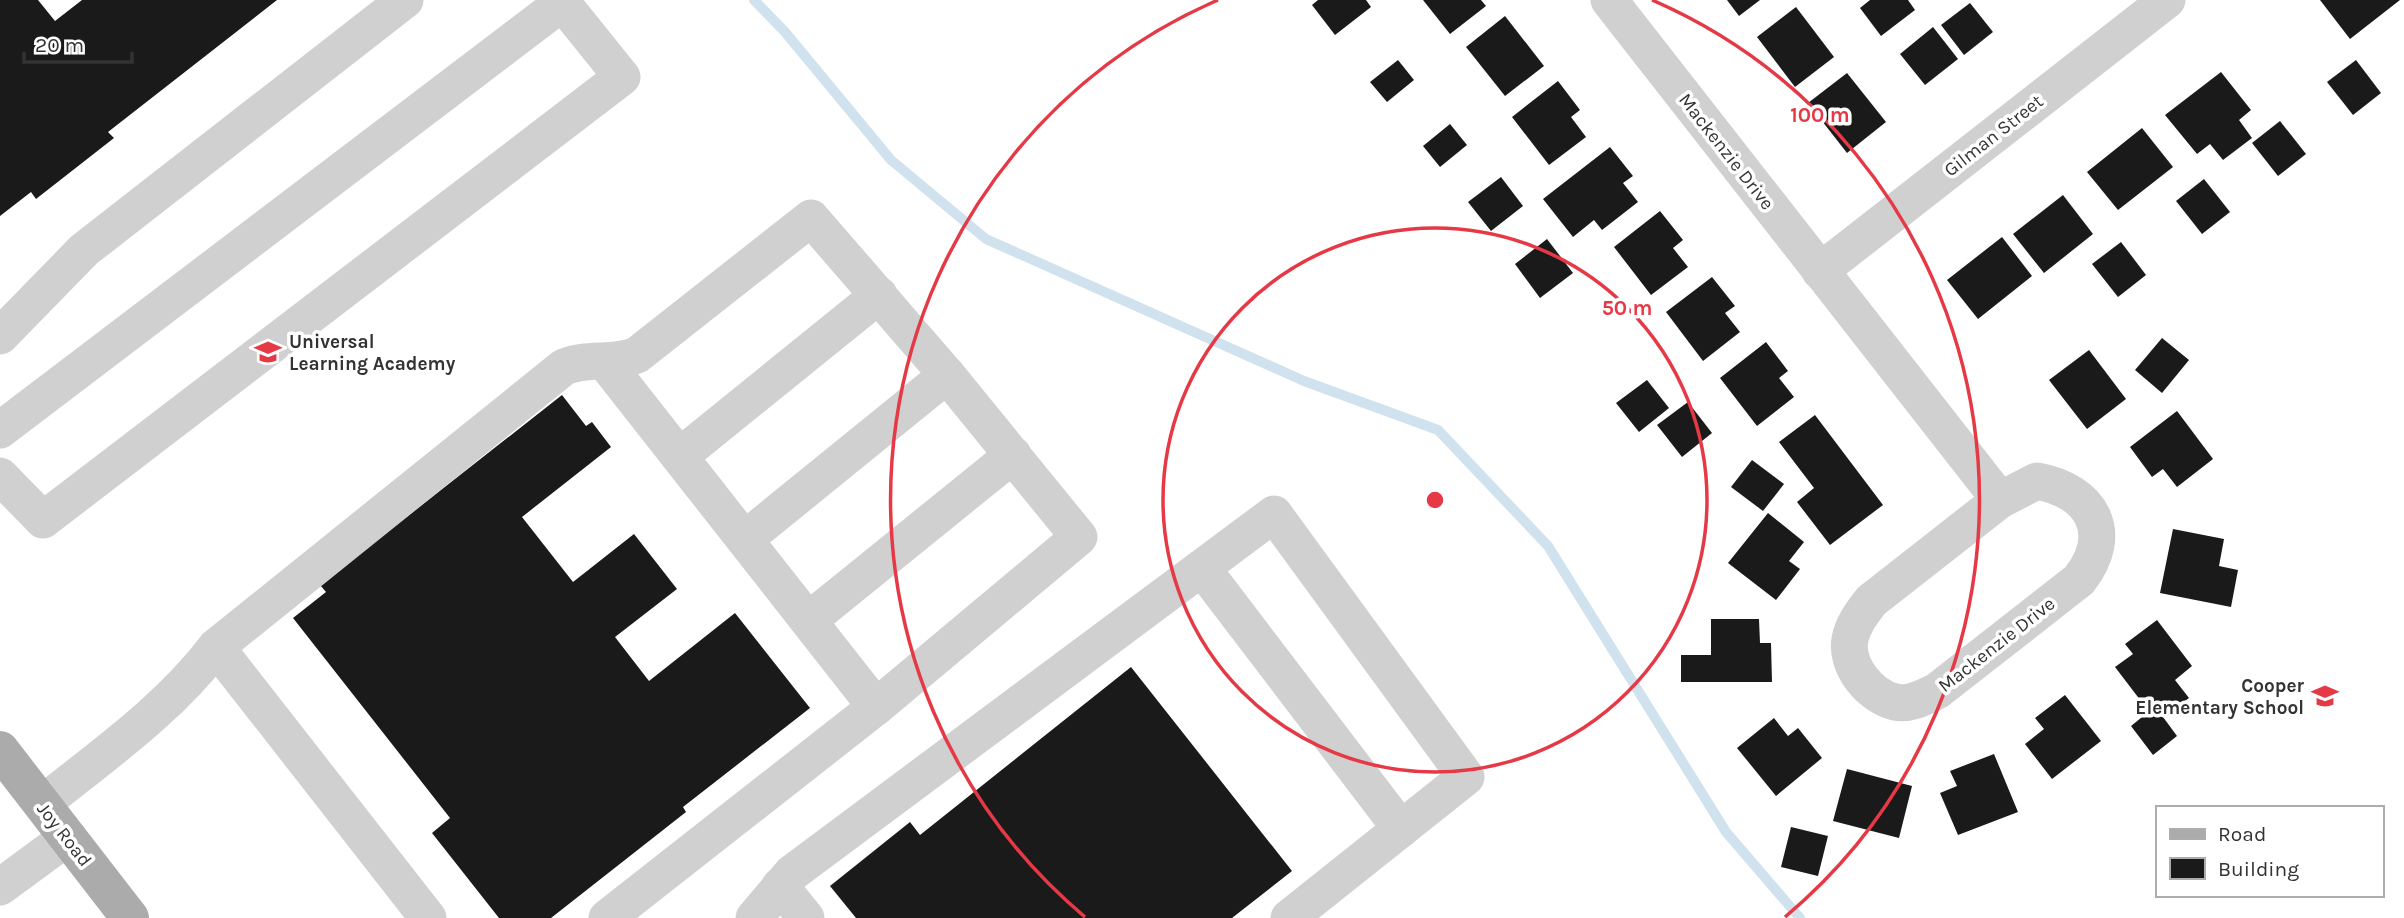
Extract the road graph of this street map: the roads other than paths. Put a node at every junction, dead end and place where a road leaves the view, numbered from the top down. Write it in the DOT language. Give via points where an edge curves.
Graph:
graph roads {
  1 [pos="405,0"];
  2 [pos="1609,0"];
  3 [pos="2167,0"];
  4 [pos="561,1"];
  5 [pos="1820,271"];
  6 [pos="879,295"];
  7 [pos="0,336"];
  8 [pos="605,362"];
  9 [pos="947,374"];
  10 [pos="0,430"];
  11 [pos="1013,455"];
  12 [pos="680,456"];
  13 [pos="0,476"];
  14 [pos="2000,500"];
  15 [pos="745,539"];
  16 [pos="1202,568"];
  17 [pos="809,620"];
  18 [pos="216,648"];
  19 [pos="876,707"];
  20 [pos="0,750"];
  21 [pos="42,804"];
  22 [pos="1401,829"];
  23 [pos="68,837"];
  24 [pos="780,886"];
  25 [pos="0,887"];
  26 [pos="130,918"];
  27 [pos="428,918"];
  28 [pos="607,918"];
  29 [pos="754,918"];
  30 [pos="806,918"];
  31 [pos="1289,918"];
  1 -- 7 [label="street" via="84,250"];
  2 -- 5 [label="street, Mackenzie Drive"];
  3 -- 5 [label="street, Gilman Street"];
  4 -- 10 [label="street"];
  4 -- 13 [label="street" via="622,77 43,520"];
  5 -- 14 [label="street, Mackenzie Drive"];
  6 -- 8 [label="street" via="811,218 638,355"];
  6 -- 9 [label="street"];
  6 -- 12 [label="street"];
  8 -- 12 [label="street"];
  8 -- 18 [label="street" via="579,361 564,368"];
  9 -- 11 [label="street"];
  9 -- 15 [label="street"];
  11 -- 17 [label="street"];
  11 -- 19 [label="street" via="1079,537"];
  12 -- 15 [label="street"];
  14 -- 14 [label="street, Mackenzie Drive" via="2037,481 2083,500 2094,518 2097,537 2091,565 2079,580 1937,691 1916,701 1895,702 1874,692 1859,676 1852,659 1849,642 1856,620 1871,601"];
  15 -- 17 [label="street"];
  16 -- 22 [label="street"];
  16 -- 22 [label="street" via="1274,514 1466,777"];
  16 -- 24 [label="street"];
  17 -- 19 [label="street"];
  18 -- 21 [label="street" via="194,676 128,736"];
  18 -- 27 [label="street"];
  19 -- 28 [label="street"];
  20 -- 21 [label="main road, Joy Road"];
  21 -- 23 [label="main road, Joy Road"];
  22 -- 31 [label="street"];
  23 -- 25 [label="street"];
  23 -- 26 [label="main road, Joy Road"];
  24 -- 29 [label="street"];
  24 -- 30 [label="street"];
}
